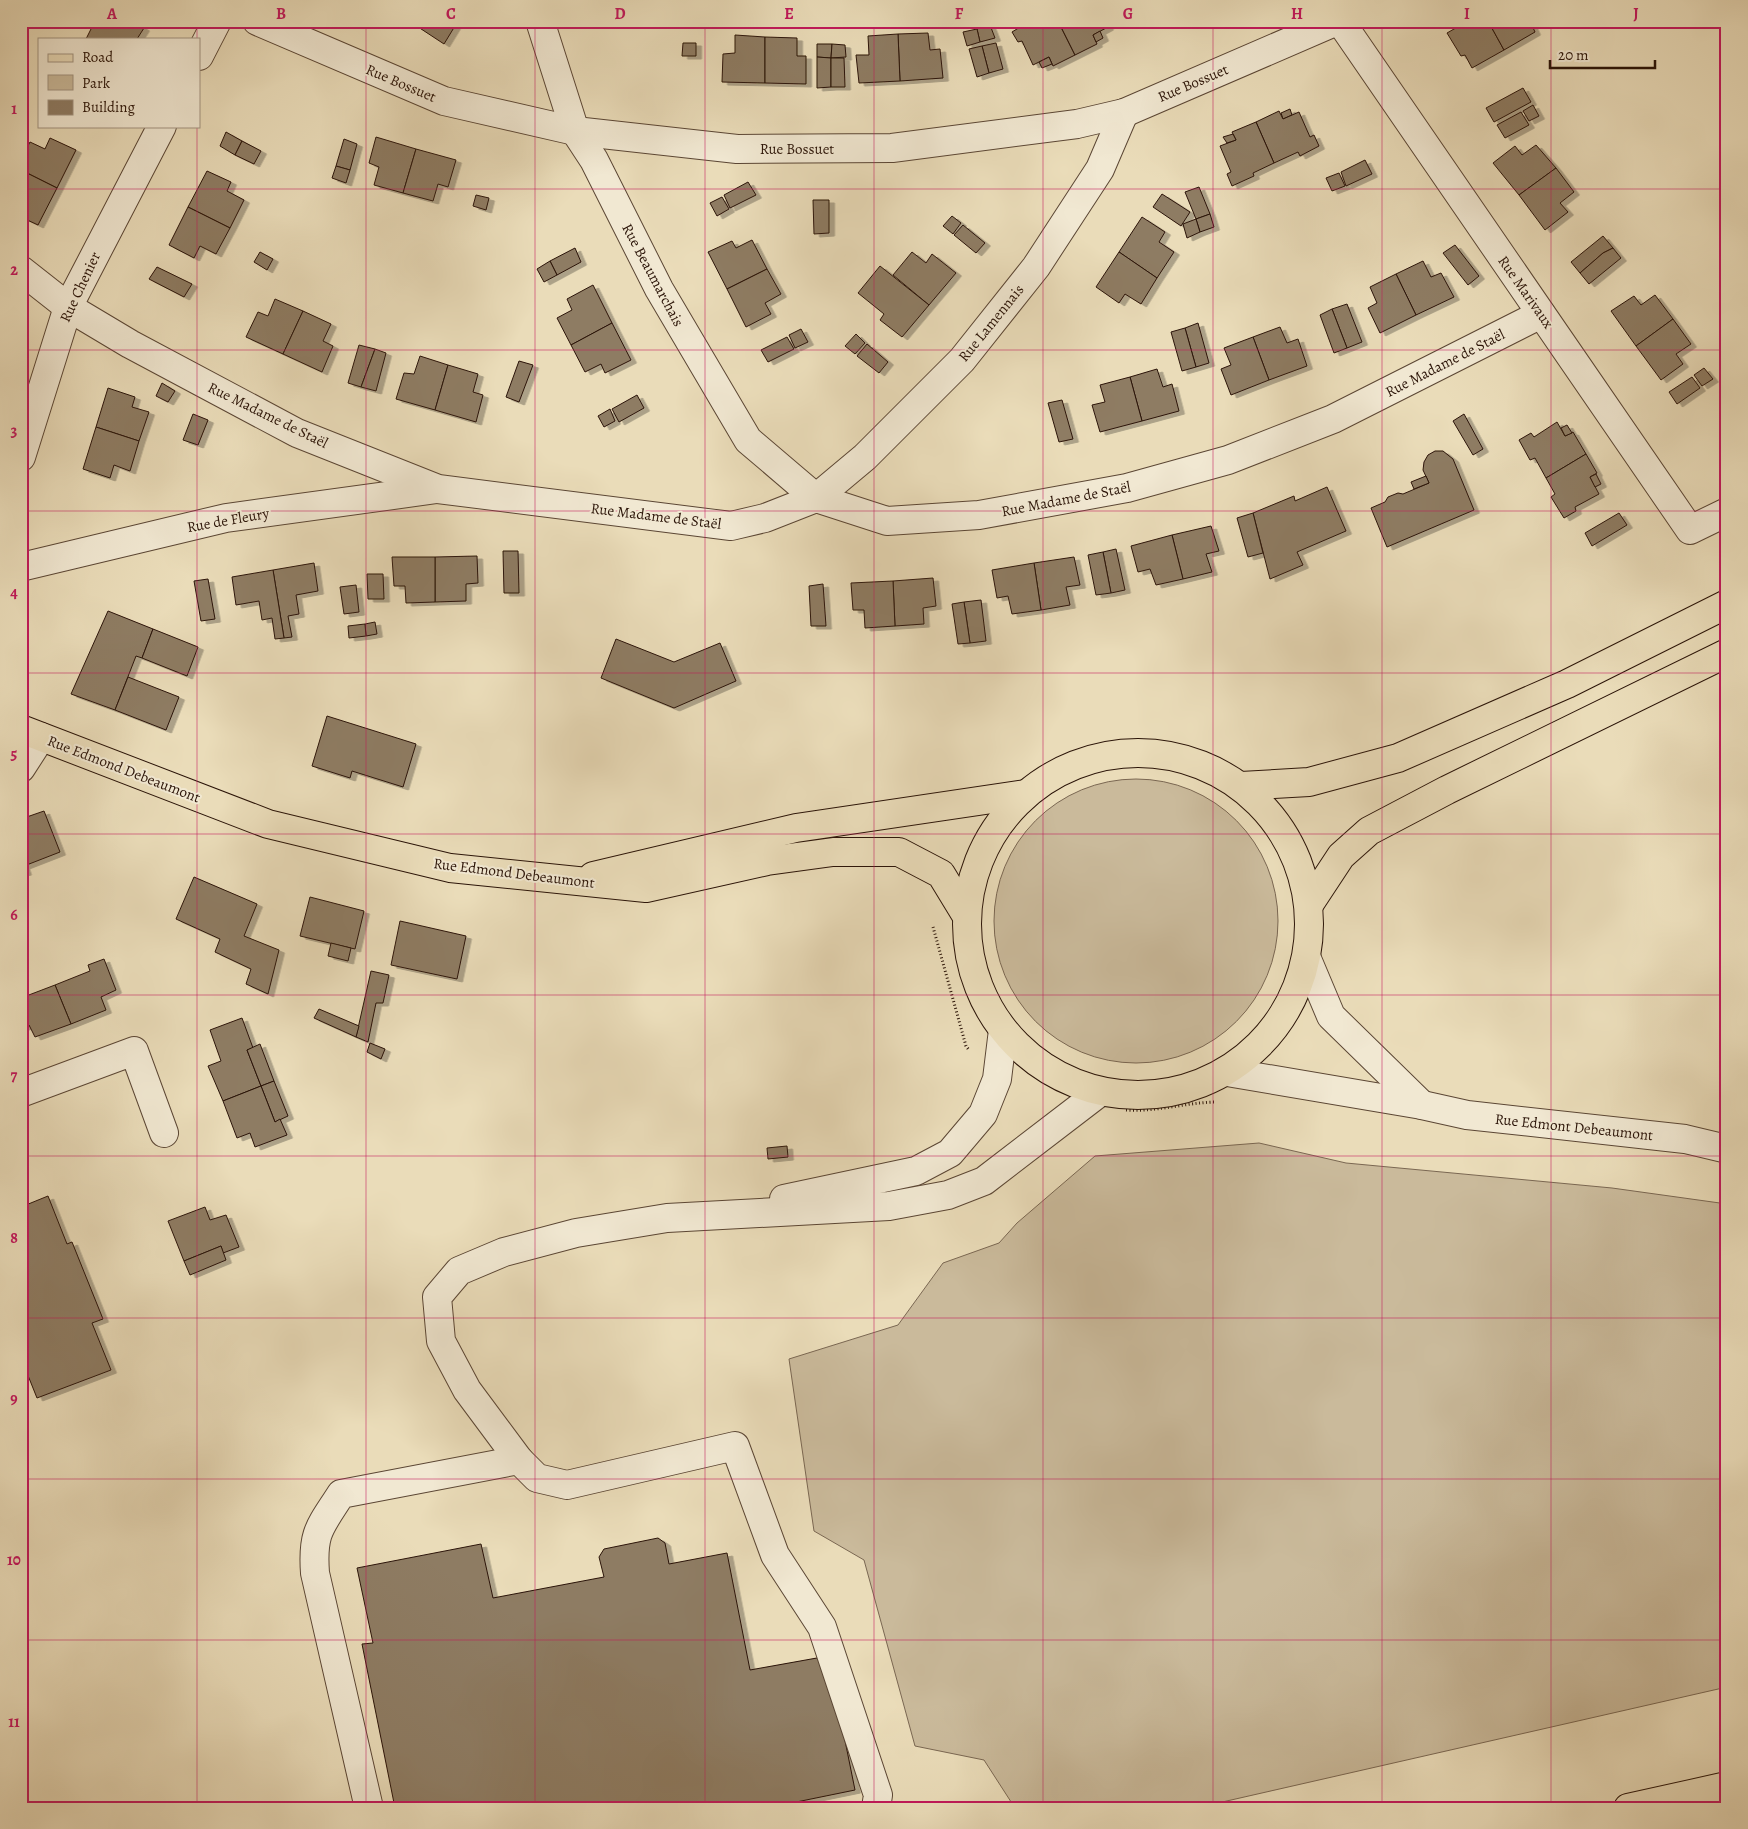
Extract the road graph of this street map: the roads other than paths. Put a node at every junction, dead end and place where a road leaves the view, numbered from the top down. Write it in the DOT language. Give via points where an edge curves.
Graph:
graph roads {
  1 [pos="217,21"];
  2 [pos="256,21"];
  3 [pos="540,21"];
  4 [pos="1339,21"];
  5 [pos="200,54"];
  6 [pos="1124,113"];
  7 [pos="161,128"];
  8 [pos="576,132"];
  9 [pos="21,270"];
  10 [pos="68,306"];
  11 [pos="1541,314"];
  12 [pos="21,457"];
  13 [pos="438,489"];
  14 [pos="816,498"];
  15 [pos="1727,512"];
  16 [pos="21,567"];
  17 [pos="1727,604"];
  18 [pos="1727,653"];
  19 [pos="31,733"];
  20 [pos="21,768"];
  21 [pos="1241,786"];
  22 [pos="1026,794"];
  23 [pos="572,880"];
  24 [pos="1310,903"];
  25 [pos="966,915"];
  26 [pos="1307,959"];
  27 [pos="1003,1030"];
  28 [pos="1227,1072"];
  29 [pos="1100,1092"];
  30 [pos="21,1093"];
  31 [pos="1422,1105"];
  32 [pos="164,1133"];
  33 [pos="1727,1149"];
  34 [pos="704,1214"];
  35 [pos="519,1460"];
  36 [pos="1727,1786"];
  37 [pos="369,1808"];
  38 [pos="876,1808"];
  39 [pos="1628,1808"];
  1 -- 5 [label="street"];
  2 -- 8 [label="street, Rue Bossuet" via="444,101"];
  3 -- 8 [label="street, Rue Beaumarchais"];
  4 -- 6 [label="street, Rue Bossuet"];
  4 -- 11 [label="street, Rue Marivaux"];
  6 -- 8 [label="street, Rue Bossuet" via="1077,124 892,148 737,149"];
  6 -- 14 [label="street, Rue Lamennais" via="1100,169 1036,267 962,360 865,457"];
  7 -- 10 [label="street, Rue Chenier"];
  8 -- 14 [label="street, Rue Beaumarchais" via="594,160 658,289 748,440"];
  9 -- 10 [label="street, Rue Madame de Staël"];
  10 -- 12 [label="street, Rue Chenier"];
  10 -- 13 [label="street, Rue Madame de Staël" via="130,344 297,433"];
  11 -- 14 [label="street, Rue Madame de Staël" via="1333,418 1228,460 1127,488 979,515 888,521"];
  11 -- 15 [label="street, Rue Marivaux" via="1690,530"];
  13 -- 14 [label="street, Rue Madame de Staël" via="731,526 765,518"];
  13 -- 16 [label="street, Rue de Fleury" via="226,518"];
  17 -- 21 [label="main road" via="1567,684 1398,758 1310,782"];
  18 -- 24 [label="main road" via="1369,831 1341,856"];
  19 -- 20 [label="street"];
  19 -- 23 [label="main road, Rue Edmond Debeaumont" via="268,824 450,868"];
  21 -- 22 [label="main road" via="1192,761 1155,753 1109,754 1065,768"];
  21 -- 24 [label="main road" via="1274,818 1284,834 1298,858"];
  22 -- 23 [label="main road" via="796,828"];
  22 -- 25 [label="main road" via="995,828 975,870"];
  23 -- 25 [label="main road, Rue Edmond Debeaumont" via="646,888 767,860 833,852 899,852 941,874"];
  24 -- 26 [label="main road"];
  25 -- 27 [label="main road" via="969,956 981,996"];
  26 -- 28 [label="main road" via="1296,993 1279,1024 1255,1050"];
  26 -- 31 [label="street" via="1331,1016"];
  27 -- 29 [label="main road" via="1030,1058 1063,1079"];
  27 -- 34 [label="street" via="997,1079 983,1114 950,1153 916,1171"];
  28 -- 29 [label="main road" via="1187,1089 1143,1096"];
  28 -- 31 [label="street, Rue Edmont Debeaumont"];
  29 -- 34 [label="street" via="984,1181 948,1195 889,1206"];
  30 -- 32 [label="street" via="134,1051"];
  31 -- 33 [label="street, Rue Edmont Debeaumont" via="1467,1115 1685,1139"];
  34 -- 35 [label="street" via="576,1233 504,1252 459,1271 437,1297 441,1341 467,1390"];
  35 -- 37 [label="street" via="341,1494 316,1533 315,1573"];
  35 -- 38 [label="street" via="537,1478 567,1485 734,1446 775,1555 822,1627 878,1795"];
  36 -- 39 [label="main road"];
}
